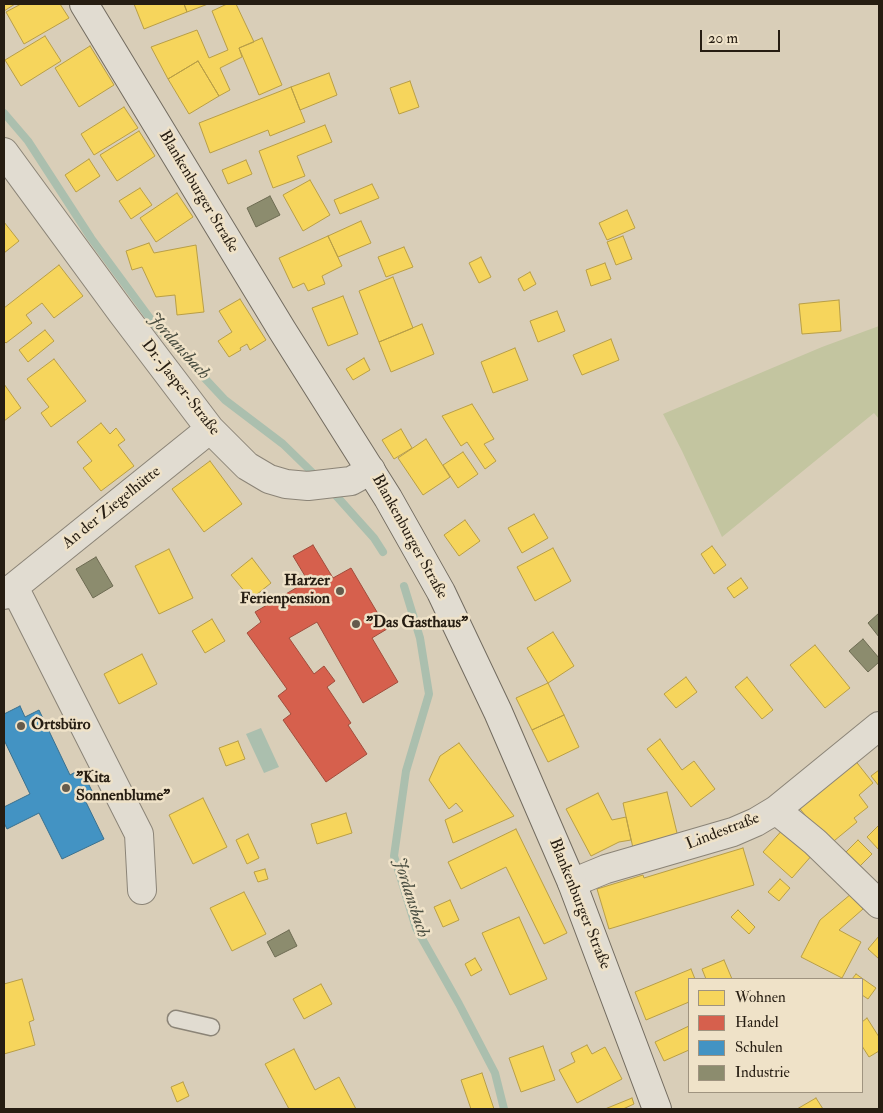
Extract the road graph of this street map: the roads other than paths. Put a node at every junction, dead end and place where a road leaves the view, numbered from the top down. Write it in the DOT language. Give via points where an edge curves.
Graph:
graph roads {
  1 [pos="84,4"];
  2 [pos="4,152"];
  3 [pos="210,429"];
  4 [pos="361,476"];
  5 [pos="9,591"];
  6 [pos="879,726"];
  7 [pos="776,810"];
  8 [pos="572,883"];
  9 [pos="142,890"];
  10 [pos="879,904"];
  11 [pos="176,1019"];
  12 [pos="212,1027"];
  13 [pos="657,1109"];
  1 -- 4 [label="street, Blankenburger Straße" via="282,330"];
  2 -- 3 [label="street, Dr.-Jasper-Straße"];
  3 -- 4 [label="street, Dr.-Jasper-Straße" via="247,466 269,479 308,486"];
  3 -- 5 [label="street, An der Ziegelhütte"];
  4 -- 8 [label="street, Blankenburger Straße" via="417,548 472,655"];
  5 -- 9 [label="street, An der Ziegelhütte" via="139,834"];
  6 -- 7 [label="street, Lindestraße"];
  7 -- 8 [label="street, Lindestraße" via="733,832 606,869"];
  7 -- 10 [label="street" via="815,842"];
  8 -- 13 [label="street, Blankenburger Straße"];
  11 -- 12 [label="lane"];
}
